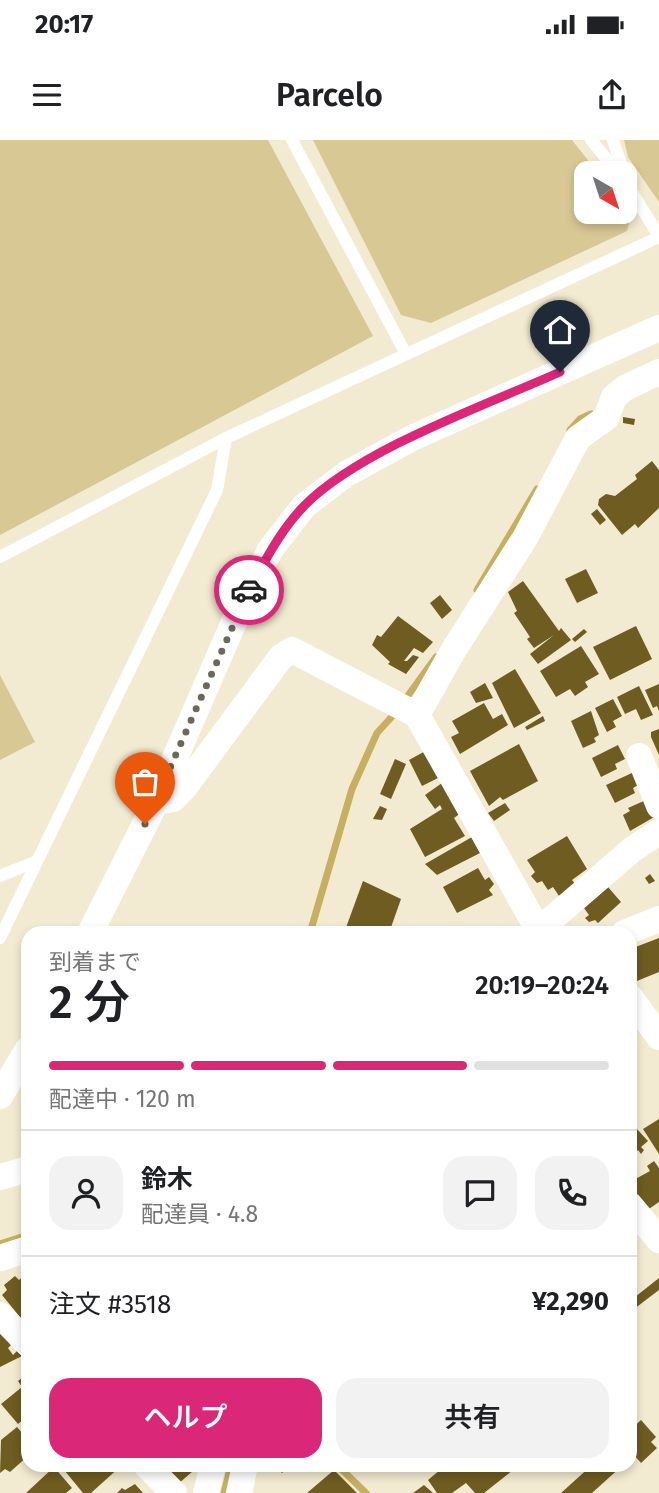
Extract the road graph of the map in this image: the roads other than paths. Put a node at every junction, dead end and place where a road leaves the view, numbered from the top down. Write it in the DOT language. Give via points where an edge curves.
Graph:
graph roads {
  1 [pos="292,140"];
  2 [pos="591,140"];
  3 [pos="613,140"];
  4 [pos="608,161"];
  5 [pos="620,161"];
  6 [pos="637,198"];
  7 [pos="659,236"];
  8 [pos="659,328"];
  9 [pos="406,355"];
  10 [pos="659,372"];
  11 [pos="226,438"];
  12 [pos="0,557"];
  13 [pos="405,709"];
  14 [pos="639,755"];
  15 [pos="156,802"];
  16 [pos="659,806"];
  17 [pos="659,832"];
  18 [pos="37,861"];
  19 [pos="0,876"];
  20 [pos="659,919"];
  21 [pos="94,926"];
  22 [pos="537,926"];
  23 [pos="546,926"];
  24 [pos="637,928"];
  25 [pos="0,938"];
  26 [pos="637,1007"];
  27 [pos="659,1037"];
  28 [pos="21,1061"];
  29 [pos="0,1096"];
  30 [pos="21,1171"];
  31 [pos="0,1177"];
  32 [pos="637,1213"];
  33 [pos="659,1240"];
  34 [pos="21,1251"];
  35 [pos="0,1258"];
  36 [pos="0,1315"];
  37 [pos="21,1337"];
  38 [pos="153,1472"];
  39 [pos="211,1472"];
  40 [pos="244,1472"];
  41 [pos="174,1493"];
  42 [pos="206,1493"];
  43 [pos="239,1493"];
  1 -- 9 [label="lane"];
  2 -- 4 [label="lane"];
  3 -- 5 [label="lane"];
  6 -- 7 [label="lane"];
  7 -- 9 [label="lane"];
  8 -- 15 [label="street" via="412,439 345,474 304,506 270,550 237,615"];
  9 -- 11 [label="lane"];
  10 -- 13 [label="street" via="625,388 578,438 525,538 453,650"];
  11 -- 12 [label="lane"];
  11 -- 18 [label="lane" via="217,491"];
  13 -- 15 [label="street" via="292,650 281,657 184,788 173,799"];
  13 -- 22 [label="street"];
  14 -- 16 [label="street"];
  15 -- 21 [label="street"];
  17 -- 23 [label="street" via="633,849"];
  18 -- 19 [label="lane"];
  18 -- 25 [label="lane"];
  20 -- 24 [label="street"];
  26 -- 27 [label="street"];
  28 -- 29 [label="street"];
  30 -- 31 [label="street"];
  32 -- 33 [label="street"];
  34 -- 35 [label="street"];
  36 -- 37 [label="street"];
  38 -- 41 [label="street"];
  39 -- 42 [label="street"];
  40 -- 43 [label="street"];
}
